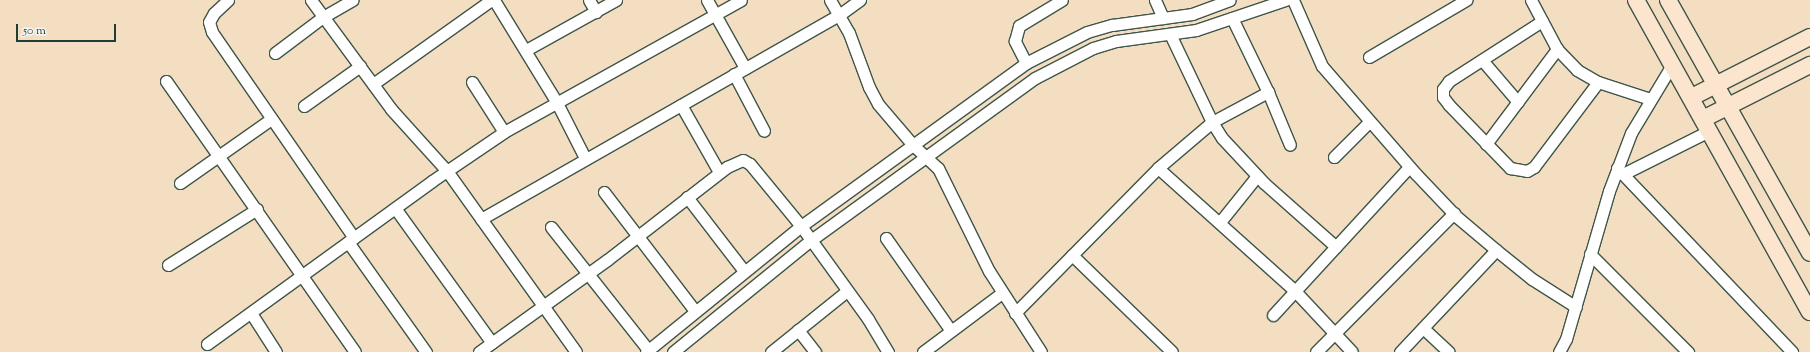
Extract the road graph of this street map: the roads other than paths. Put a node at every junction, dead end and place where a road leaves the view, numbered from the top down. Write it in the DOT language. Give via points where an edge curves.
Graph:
graph roads {
  1 [pos="228,0"];
  2 [pos="311,0"];
  3 [pos="353,0"];
  4 [pos="492,0"];
  5 [pos="589,0"];
  6 [pos="616,0"];
  7 [pos="707,0"];
  8 [pos="741,0"];
  9 [pos="830,0"];
  10 [pos="860,0"];
  11 [pos="1062,0"];
  12 [pos="1155,0"];
  13 [pos="1285,0"];
  14 [pos="1293,0"];
  15 [pos="1466,0"];
  16 [pos="1530,0"];
  17 [pos="1636,0"];
  18 [pos="1668,0"];
  19 [pos="1226,1"];
  20 [pos="596,12"];
  21 [pos="715,14"];
  22 [pos="839,15"];
  23 [pos="323,17"];
  24 [pos="1163,18"];
  25 [pos="1232,18"];
  26 [pos="1542,21"];
  27 [pos="1170,34"];
  28 [pos="1810,37"];
  29 [pos="1557,49"];
  30 [pos="526,50"];
  31 [pos="275,53"];
  32 [pos="1369,57"];
  33 [pos="1482,60"];
  34 [pos="1026,63"];
  35 [pos="1673,63"];
  36 [pos="1810,65"];
  37 [pos="360,66"];
  38 [pos="745,68"];
  39 [pos="734,74"];
  40 [pos="166,81"];
  41 [pos="472,82"];
  42 [pos="1598,82"];
  43 [pos="373,84"];
  44 [pos="1716,85"];
  45 [pos="1268,92"];
  46 [pos="1692,97"];
  47 [pos="1650,99"];
  48 [pos="1518,102"];
  49 [pos="557,103"];
  50 [pos="681,104"];
  51 [pos="304,106"];
  52 [pos="1728,107"];
  53 [pos="271,119"];
  54 [pos="1212,122"];
  55 [pos="1369,122"];
  56 [pos="1706,125"];
  57 [pos="764,131"];
  58 [pos="504,132"];
  59 [pos="1486,144"];
  60 [pos="913,145"];
  61 [pos="1290,145"];
  62 [pos="220,155"];
  63 [pos="926,156"];
  64 [pos="1334,157"];
  65 [pos="585,158"];
  66 [pos="1409,167"];
  67 [pos="1158,168"];
  68 [pos="447,171"];
  69 [pos="1620,171"];
  70 [pos="719,172"];
  71 [pos="1257,176"];
  72 [pos="180,183"];
  73 [pos="604,192"];
  74 [pos="687,198"];
  75 [pos="395,208"];
  76 [pos="257,209"];
  77 [pos="1454,214"];
  78 [pos="481,219"];
  79 [pos="1220,222"];
  80 [pos="801,226"];
  81 [pos="551,227"];
  82 [pos="639,235"];
  83 [pos="886,238"];
  84 [pos="351,240"];
  85 [pos="811,240"];
  86 [pos="1336,247"];
  87 [pos="1496,250"];
  88 [pos="1810,253"];
  89 [pos="1072,254"];
  90 [pos="1590,254"];
  91 [pos="168,265"];
  92 [pos="744,271"];
  93 [pos="587,274"];
  94 [pos="301,275"];
  95 [pos="847,291"];
  96 [pos="1295,292"];
  97 [pos="1002,293"];
  98 [pos="542,307"];
  99 [pos="1576,307"];
  100 [pos="694,311"];
  101 [pos="1810,312"];
  102 [pos="251,313"];
  103 [pos="1015,313"];
  104 [pos="1273,315"];
  105 [pos="1423,328"];
  106 [pos="798,330"];
  107 [pos="952,331"];
  108 [pos="1334,334"];
  109 [pos="492,343"];
  110 [pos="207,344"];
  111 [pos="1563,350"];
  112 [pos="647,351"];
  113 [pos="276,352"];
  114 [pos="355,352"];
  115 [pos="426,352"];
  116 [pos="479,352"];
  117 [pos="576,352"];
  118 [pos="673,352"];
  119 [pos="771,352"];
  120 [pos="815,352"];
  121 [pos="888,352"];
  122 [pos="923,352"];
  123 [pos="1041,352"];
  124 [pos="1172,352"];
  125 [pos="1316,352"];
  126 [pos="1352,352"];
  127 [pos="1400,352"];
  128 [pos="1448,352"];
  129 [pos="1688,352"];
  130 [pos="1792,352"];
  1 -- 53 [label="street" via="214,12 209,22 212,32"];
  2 -- 23 [label="street"];
  3 -- 23 [label="street"];
  4 -- 30 [label="street"];
  4 -- 43 [label="street"];
  5 -- 20 [label="street"];
  6 -- 20 [label="street"];
  7 -- 21 [label="street"];
  8 -- 21 [label="street"];
  9 -- 22 [label="street"];
  10 -- 22 [label="street"];
  11 -- 34 [label="street" via="1019,26 1015,41"];
  12 -- 24 [label="street"];
  13 -- 25 [label="street"];
  14 -- 55 [label="street" via="1322,66"];
  15 -- 32 [label="street"];
  16 -- 26 [label="street"];
  17 -- 35 [label="main road"];
  18 -- 44 [label="main road"];
  19 -- 24 [label="street" via="1192,14"];
  20 -- 30 [label="street"];
  21 -- 38 [label="street"];
  21 -- 49 [label="street"];
  22 -- 38 [label="street"];
  22 -- 60 [label="street" via="878,104"];
  23 -- 31 [label="street"];
  23 -- 37 [label="street"];
  24 -- 34 [label="street" via="1112,25 1087,32"];
  25 -- 27 [label="street" via="1196,30"];
  25 -- 45 [label="street"];
  26 -- 29 [label="street"];
  26 -- 33 [label="street"];
  27 -- 54 [label="street"];
  27 -- 63 [label="street" via="1116,42 1071,58 1035,78"];
  28 -- 44 [label="main road"];
  29 -- 42 [label="street" via="1578,70"];
  29 -- 48 [label="street"];
  30 -- 49 [label="street"];
  33 -- 48 [label="street"];
  33 -- 59 [label="street" via="1449,81 1443,89 1443,97"];
  34 -- 60 [label="street"];
  35 -- 46 [label="main road"];
  35 -- 47 [label="street"];
  36 -- 52 [label="main road"];
  37 -- 43 [label="street"];
  37 -- 51 [label="street"];
  38 -- 39 [label="street"];
  39 -- 50 [label="street"];
  39 -- 57 [label="street"];
  40 -- 62 [label="street"];
  41 -- 58 [label="street"];
  42 -- 47 [label="street"];
  42 -- 59 [label="street" via="1534,167 1527,171 1510,168"];
  43 -- 68 [label="street" via="391,109"];
  44 -- 46 [label="main road"];
  44 -- 52 [label="main road"];
  45 -- 54 [label="street"];
  45 -- 61 [label="street"];
  46 -- 56 [label="main road"];
  47 -- 69 [label="street" via="1631,133"];
  48 -- 59 [label="street"];
  49 -- 58 [label="street"];
  49 -- 65 [label="street"];
  50 -- 65 [label="street"];
  50 -- 70 [label="street"];
  52 -- 56 [label="main road"];
  52 -- 88 [label="main road"];
  53 -- 62 [label="street"];
  53 -- 84 [label="street"];
  54 -- 67 [label="street"];
  54 -- 71 [label="street" via="1235,154"];
  55 -- 64 [label="street"];
  55 -- 66 [label="street"];
  56 -- 69 [label="street"];
  56 -- 101 [label="main road"];
  58 -- 68 [label="street"];
  60 -- 63 [label="street"];
  60 -- 80 [label="street"];
  62 -- 72 [label="street"];
  62 -- 76 [label="street"];
  63 -- 85 [label="street"];
  63 -- 97 [label="street" via="945,178"];
  65 -- 78 [label="street"];
  66 -- 77 [label="street"];
  66 -- 86 [label="street"];
  67 -- 79 [label="street"];
  67 -- 89 [label="street"];
  68 -- 75 [label="street"];
  68 -- 78 [label="street"];
  69 -- 90 [label="street"];
  69 -- 130 [label="street"];
  70 -- 74 [label="street"];
  70 -- 80 [label="street" via="734,162 743,160 750,164"];
  71 -- 79 [label="street"];
  71 -- 86 [label="street"];
  73 -- 82 [label="street"];
  74 -- 82 [label="street"];
  74 -- 92 [label="street"];
  75 -- 84 [label="street"];
  75 -- 109 [label="street"];
  76 -- 91 [label="street"];
  76 -- 94 [label="street"];
  77 -- 87 [label="street"];
  77 -- 108 [label="street"];
  78 -- 98 [label="street"];
  79 -- 96 [label="street"];
  80 -- 85 [label="street"];
  80 -- 92 [label="street"];
  81 -- 93 [label="street"];
  82 -- 93 [label="street"];
  82 -- 100 [label="street"];
  83 -- 107 [label="street"];
  84 -- 94 [label="street"];
  84 -- 115 [label="street"];
  85 -- 95 [label="street"];
  85 -- 118 [label="street"];
  86 -- 96 [label="street"];
  87 -- 99 [label="street" via="1532,279"];
  87 -- 105 [label="street"];
  89 -- 103 [label="street"];
  89 -- 124 [label="street"];
  90 -- 99 [label="street"];
  90 -- 129 [label="street"];
  92 -- 100 [label="street"];
  93 -- 98 [label="street"];
  93 -- 112 [label="street"];
  94 -- 102 [label="street"];
  94 -- 114 [label="street"];
  95 -- 106 [label="street"];
  95 -- 121 [label="street"];
  96 -- 104 [label="street"];
  96 -- 108 [label="street"];
  97 -- 103 [label="street"];
  97 -- 107 [label="street"];
  98 -- 109 [label="street"];
  98 -- 117 [label="street"];
  99 -- 111 [label="street"];
  100 -- 112 [label="street"];
  102 -- 110 [label="street"];
  102 -- 113 [label="street"];
  103 -- 123 [label="street"];
  105 -- 127 [label="street"];
  105 -- 128 [label="street"];
  106 -- 119 [label="street"];
  106 -- 120 [label="street"];
  107 -- 122 [label="street"];
  108 -- 125 [label="street"];
  108 -- 126 [label="street"];
  109 -- 116 [label="street"];
}
